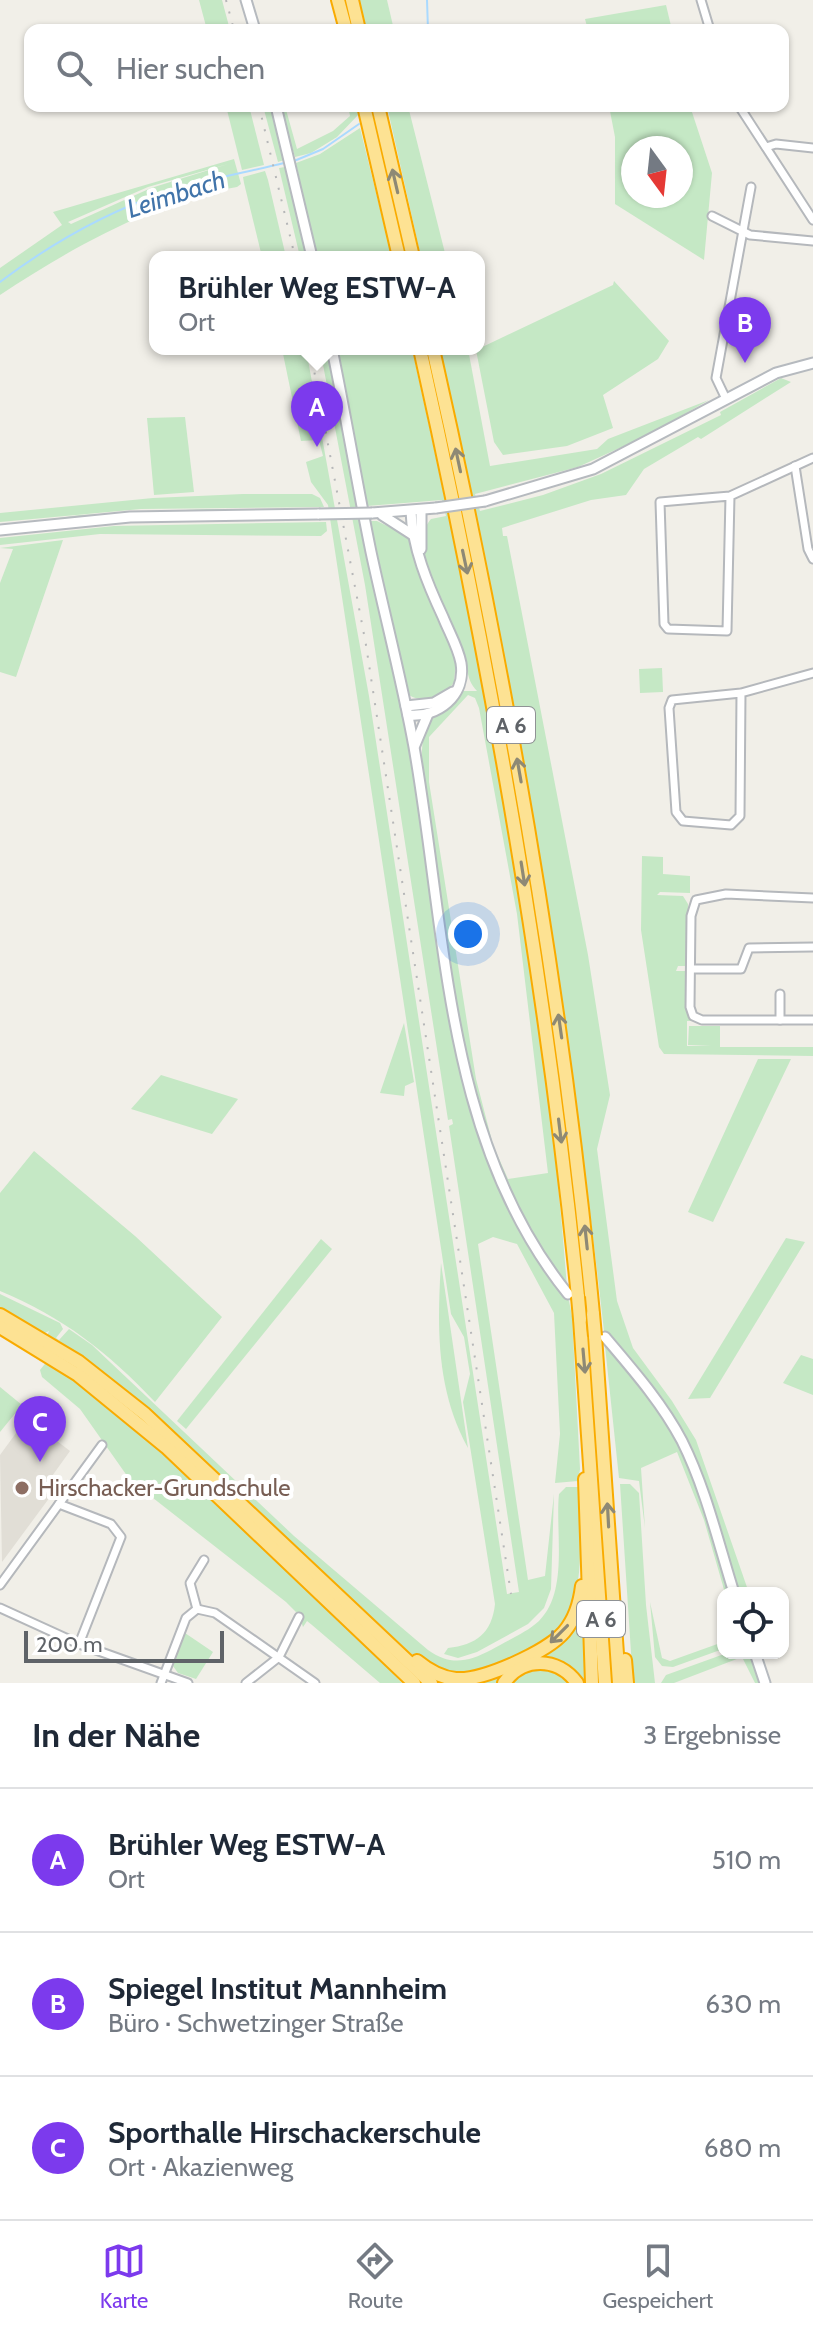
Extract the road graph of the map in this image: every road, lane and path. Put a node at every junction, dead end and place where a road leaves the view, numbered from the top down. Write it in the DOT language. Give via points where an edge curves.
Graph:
graph roads {
  1 [pos="246,0"];
  2 [pos="338,0"];
  3 [pos="352,0"];
  4 [pos="701,0"];
  5 [pos="253,24"];
  6 [pos="344,24"];
  7 [pos="358,24"];
  8 [pos="708,24"];
  9 [pos="278,112"];
  10 [pos="365,112"];
  11 [pos="379,112"];
  12 [pos="743,112"];
  13 [pos="766,147"];
  14 [pos="813,148"];
  15 [pos="751,187"];
  16 [pos="712,216"];
  17 [pos="813,220"];
  18 [pos="743,232"];
  19 [pos="813,241"];
  20 [pos="311,251"];
  21 [pos="398,251"];
  22 [pos="412,251"];
  23 [pos="333,355"];
  24 [pos="421,355"];
  25 [pos="434,355"];
  26 [pos="813,363"];
  27 [pos="726,399"];
  28 [pos="813,458"];
  29 [pos="795,466"];
  30 [pos="730,496"];
  31 [pos="416,511"];
  32 [pos="376,513"];
  33 [pos="0,530"];
  34 [pos="414,535"];
  35 [pos="420,553"];
  36 [pos="813,559"];
  37 [pos="813,673"];
  38 [pos="456,690"];
  39 [pos="741,693"];
  40 [pos="407,711"];
  41 [pos="428,714"];
  42 [pos="414,748"];
  43 [pos="813,898"];
  44 [pos="813,947"];
  45 [pos="691,969"];
  46 [pos="780,994"];
  47 [pos="780,1020"];
  48 [pos="813,1020"];
  49 [pos="573,1295"];
  50 [pos="0,1315"];
  51 [pos="0,1327"];
  52 [pos="600,1336"];
  53 [pos="102,1445"];
  54 [pos="595,1483"];
  55 [pos="59,1504"];
  56 [pos="204,1560"];
  57 [pos="587,1563"];
  58 [pos="0,1585"];
  59 [pos="732,1587"];
  60 [pos="614,1607"];
  61 [pos="0,1608"];
  62 [pos="197,1609"];
  63 [pos="299,1617"];
  64 [pos="79,1644"];
  65 [pos="279,1657"];
  66 [pos="404,1657"];
  67 [pos="757,1659"];
  68 [pos="163,1679"];
  69 [pos="765,1680"];
  70 [pos="188,1683"];
  71 [pos="246,1683"];
  72 [pos="315,1683"];
  73 [pos="414,1683"];
  74 [pos="431,1683"];
  75 [pos="504,1683"];
  76 [pos="577,1683"];
  77 [pos="592,1683"];
  78 [pos="605,1683"];
  79 [pos="619,1683"];
  80 [pos="627,1683"];
  1 -- 5 [label="main road"];
  2 -- 6 [label="highway"];
  3 -- 7 [label="highway"];
  4 -- 8 [label="street"];
  9 -- 20 [label="main road"];
  10 -- 21 [label="highway"];
  22 -- 11 [label="highway, one-way"];
  12 -- 13 [label="street"];
  13 -- 14 [label="street"];
  13 -- 17 [label="street"];
  15 -- 18 [label="street"];
  16 -- 18 [label="street"];
  18 -- 19 [label="street"];
  18 -- 27 [label="street" via="716,378"];
  23 -- 40 [label="main road"];
  24 -- 49 [label="highway, A 6, one-way" via="526,888 552,1063"];
  52 -- 25 [label="highway, A 6, one-way, bridge" via="536,868"];
  26 -- 27 [label="main road" via="776,373"];
  27 -- 31 [label="main road, bridge" via="618,458 543,486"];
  28 -- 29 [label="street"];
  29 -- 30 [label="street"];
  29 -- 36 [label="street"];
  30 -- 30 [label="street" via="660,502 664,624 673,631 727,631"];
  31 -- 32 [label="main road"];
  31 -- 34 [label="main road"];
  31 -- 35 [label="main road"];
  32 -- 33 [label="main road, bridge" via="130,517"];
  32 -- 34 [label="main road"];
  34 -- 35 [label="main road"];
  35 -- 38 [label="main road" via="459,656"];
  37 -- 39 [label="street"];
  38 -- 40 [label="main road"];
  38 -- 41 [label="main road" via="449,702"];
  39 -- 39 [label="street" via="672,700 679,818 731,825 740,816"];
  40 -- 41 [label="main road"];
  40 -- 42 [label="main road"];
  41 -- 42 [label="main road"];
  42 -- 49 [label="main road" via="472,1105 510,1205 538,1254"];
  43 -- 45 [label="street" via="726,894 696,900"];
  44 -- 45 [label="street" via="749,948 741,969"];
  45 -- 47 [label="street" via="691,1011 697,1018"];
  46 -- 47 [label="street"];
  47 -- 48 [label="street"];
  49 -- 54 [label="highway, A 6, one-way, bridge" via="580,1319"];
  50 -- 66 [label="highway" via="79,1362 145,1414"];
  51 -- 73 [label="highway" via="78,1375 155,1437"];
  52 -- 54 [label="highway, A 6"];
  52 -- 59 [label="main road" via="658,1401 686,1450"];
  53 -- 55 [label="street"];
  54 -- 57 [label="highway"];
  60 -- 54 [label="highway, A 6, one-way"];
  54 -- 78 [label="highway, A 6"];
  55 -- 58 [label="street"];
  55 -- 64 [label="street" via="111,1524 121,1537"];
  56 -- 62 [label="street" via="190,1583"];
  57 -- 66 [label="highway, one-way" via="570,1624 543,1648 467,1679 443,1676"];
  57 -- 77 [label="highway"];
  60 -- 79 [label="highway, A 6"];
  60 -- 80 [label="highway"];
  61 -- 64 [label="street"];
  62 -- 65 [label="street" via="215,1613"];
  62 -- 68 [label="street" via="186,1618"];
  63 -- 65 [label="street"];
  64 -- 68 [label="street"];
  65 -- 71 [label="street"];
  65 -- 72 [label="street"];
  66 -- 74 [label="highway"];
  67 -- 69 [label="main road"];
  68 -- 70 [label="street"];
  75 -- 76 [label="highway" via="521,1667 541,1663 562,1669"];
}
